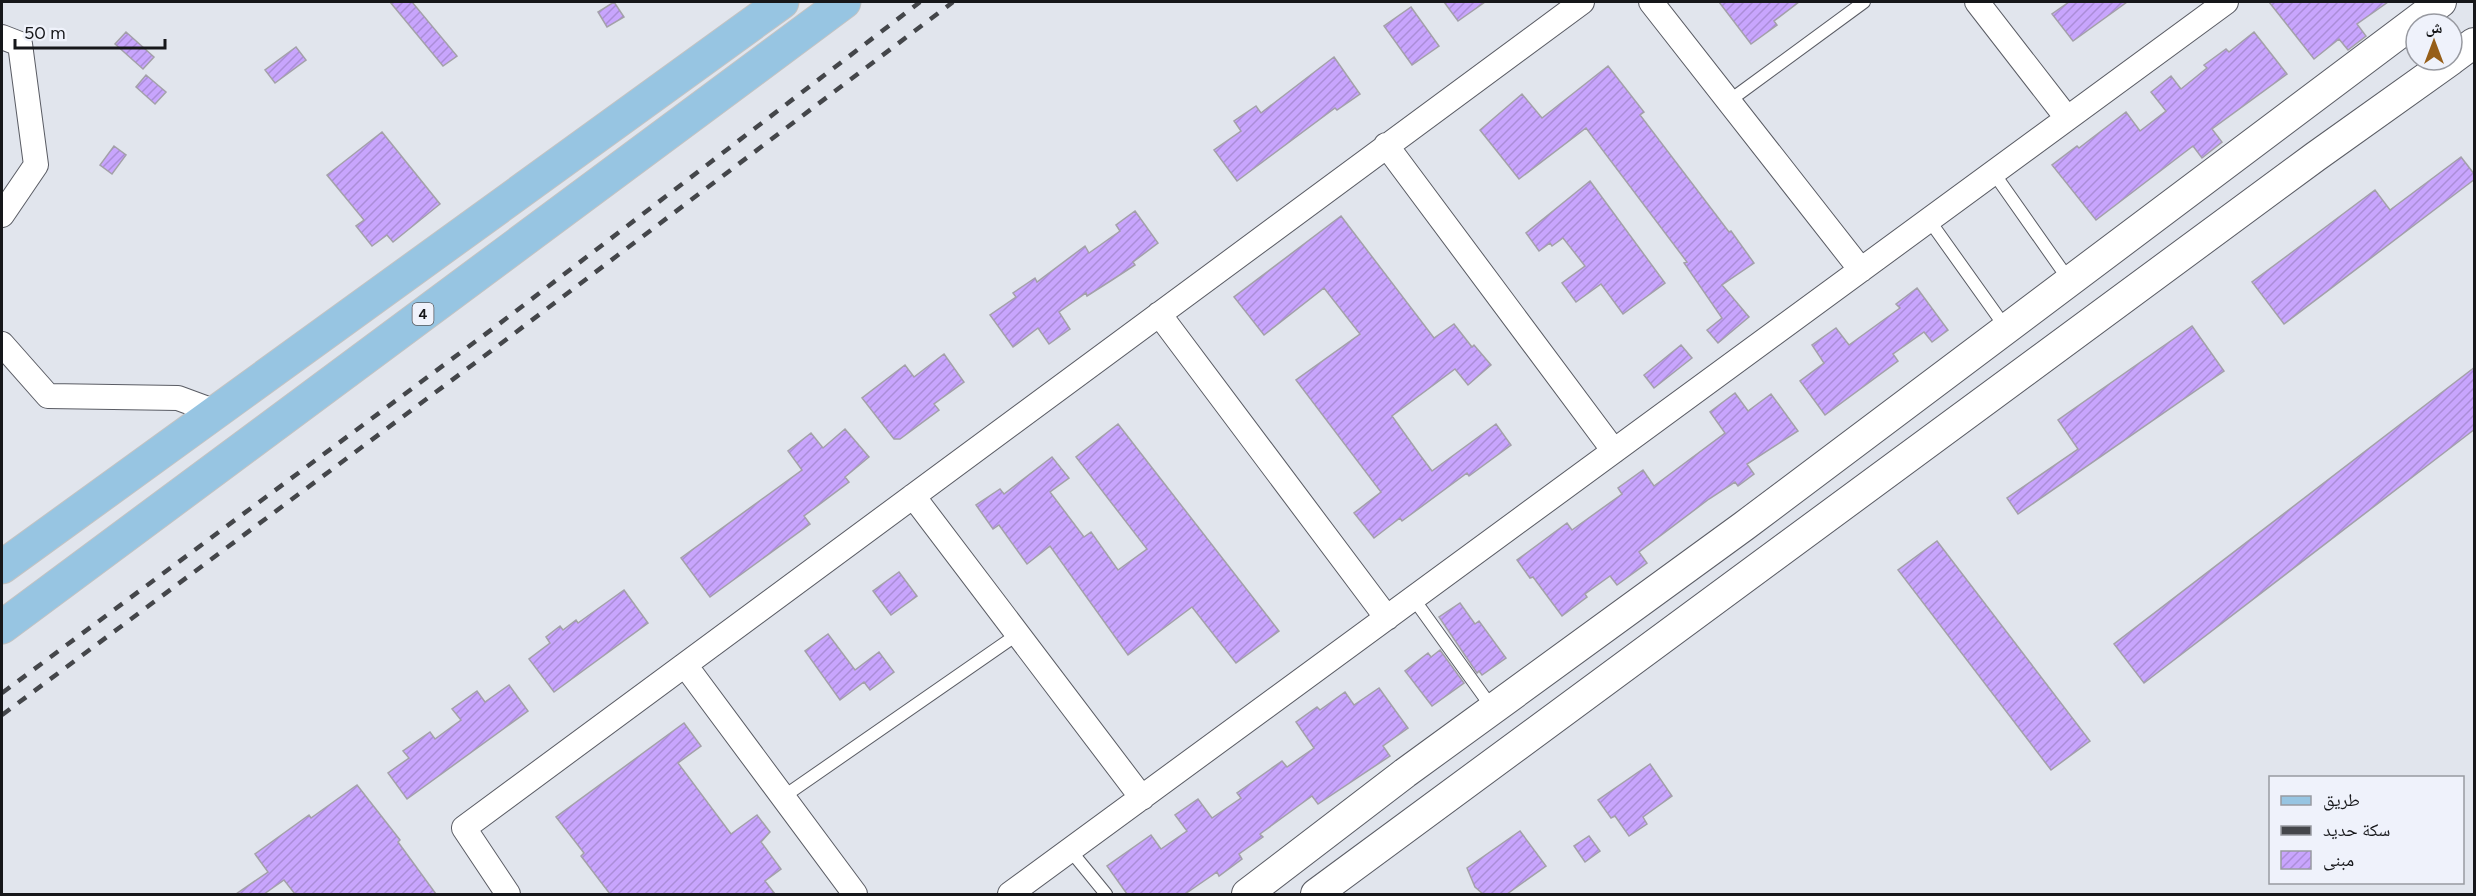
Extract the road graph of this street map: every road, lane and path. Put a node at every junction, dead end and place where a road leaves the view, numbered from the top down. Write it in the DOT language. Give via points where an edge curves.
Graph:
graph roads {
  1 [pos="782,2"];
  2 [pos="844,2"];
  3 [pos="1582,2"];
  4 [pos="1651,2"];
  5 [pos="1864,2"];
  6 [pos="1977,2"];
  7 [pos="2226,2"];
  8 [pos="2441,2"];
  9 [pos="2,37"];
  10 [pos="2435,72"];
  11 [pos="1729,101"];
  12 [pos="2067,118"];
  13 [pos="1386,146"];
  14 [pos="1994,172"];
  15 [pos="2,214"];
  16 [pos="1929,220"];
  17 [pos="1861,270"];
  18 [pos="2069,280"];
  19 [pos="1159,314"];
  20 [pos="2006,328"];
  21 [pos="2,344"];
  22 [pos="216,412"];
  23 [pos="1614,451"];
  24 [pos="913,496"];
  25 [pos="2,567"];
  26 [pos="1413,598"];
  27 [pos="1387,618"];
  28 [pos="2,627"];
  29 [pos="1018,634"];
  30 [pos="685,665"];
  31 [pos="1493,709"];
  32 [pos="783,797"];
  33 [pos="1142,798"];
  34 [pos="1070,850"];
  35 [pos="508,894"];
  36 [pos="855,894"];
  37 [pos="1010,894"];
  38 [pos="1106,894"];
  39 [pos="1246,894"];
  40 [pos="1316,894"];
  1 -- 22 [label="main road"];
  2 -- 28 [label="main road, 4"];
  3 -- 13 [label="street"];
  4 -- 11 [label="street"];
  5 -- 11 [label="lane"];
  6 -- 12 [label="street"];
  7 -- 12 [label="street"];
  8 -- 18 [label="street"];
  9 -- 15 [label="street" via="20,44 36,165"];
  10 -- 40 [label="street"];
  11 -- 17 [label="street"];
  12 -- 14 [label="street"];
  13 -- 19 [label="street"];
  13 -- 23 [label="street"];
  14 -- 16 [label="street"];
  14 -- 18 [label="lane"];
  16 -- 17 [label="street"];
  16 -- 20 [label="lane"];
  17 -- 23 [label="street"];
  18 -- 20 [label="street"];
  19 -- 24 [label="street"];
  19 -- 27 [label="street"];
  20 -- 31 [label="street"];
  21 -- 22 [label="street" via="48,396 178,398"];
  22 -- 25 [label="main road"];
  23 -- 26 [label="street"];
  24 -- 29 [label="street"];
  24 -- 30 [label="street"];
  26 -- 27 [label="street"];
  26 -- 31 [label="lane"];
  27 -- 33 [label="street"];
  29 -- 32 [label="lane"];
  29 -- 33 [label="street"];
  30 -- 32 [label="street"];
  30 -- 35 [label="street" via="464,828"];
  31 -- 39 [label="street"];
  32 -- 36 [label="street"];
  33 -- 34 [label="street"];
  34 -- 37 [label="street"];
  34 -- 38 [label="lane"];
}
